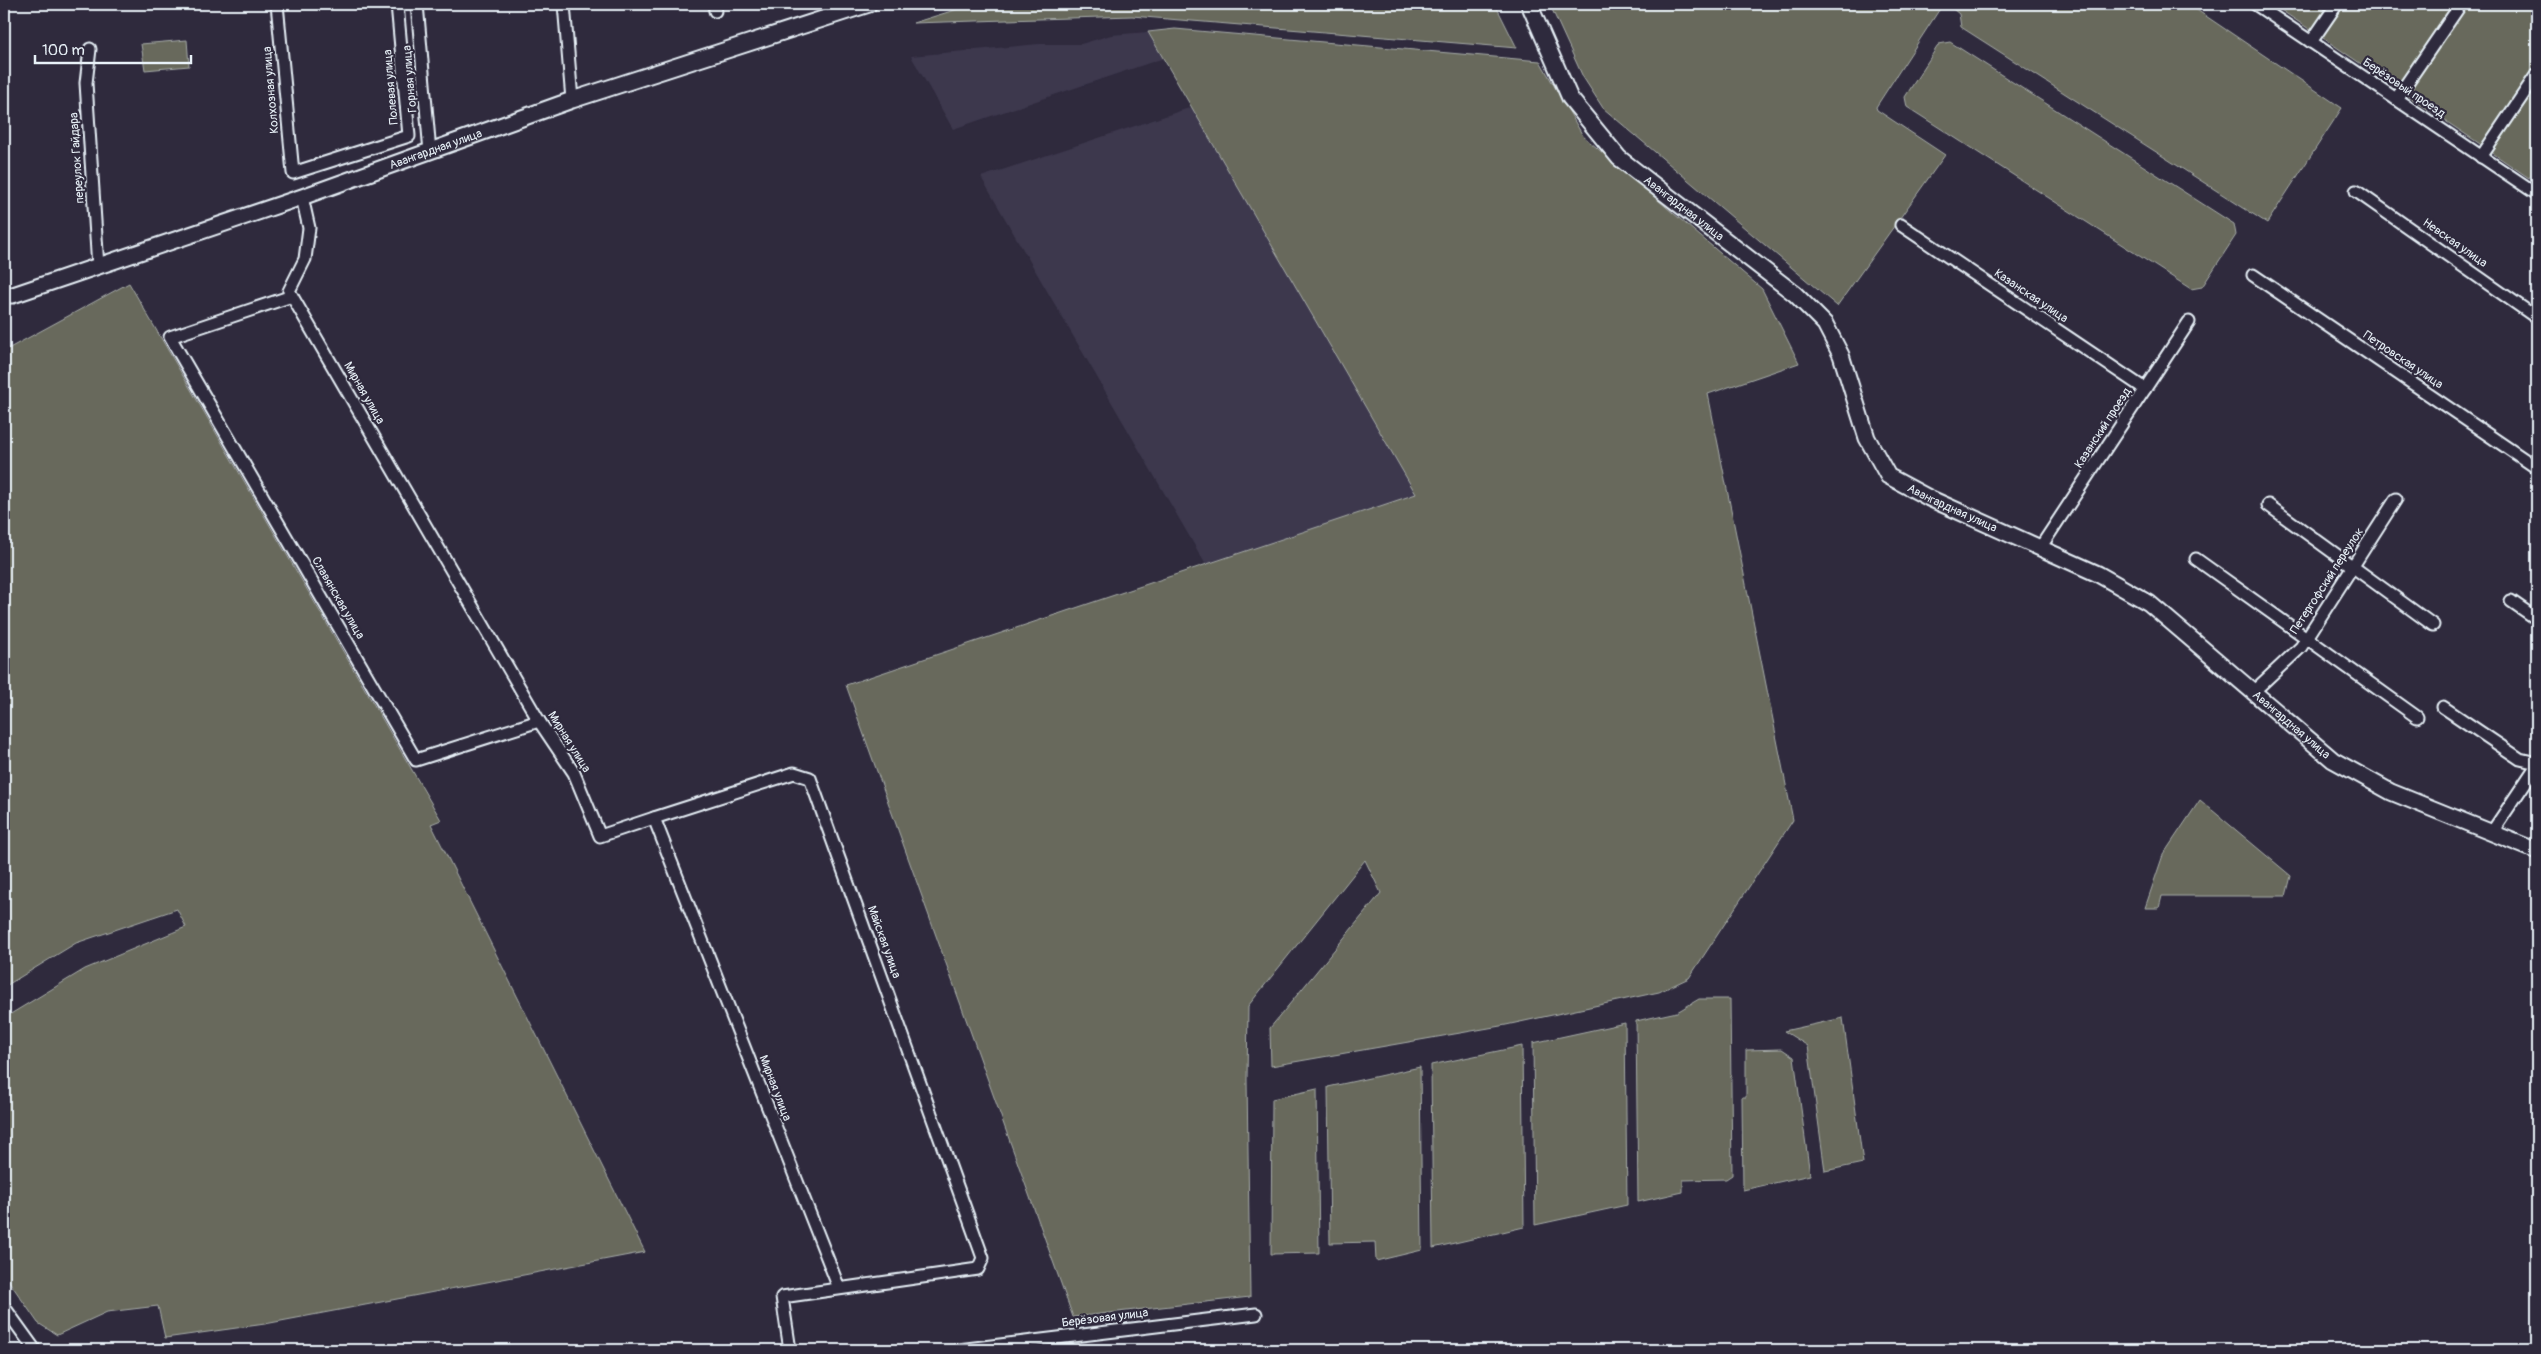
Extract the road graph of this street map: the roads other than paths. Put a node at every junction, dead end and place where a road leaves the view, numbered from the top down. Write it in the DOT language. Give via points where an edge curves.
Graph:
graph roads {
  1 [pos="277,4"];
  2 [pos="397,4"];
  3 [pos="417,4"];
  4 [pos="564,4"];
  5 [pos="869,4"];
  6 [pos="1529,4"];
  7 [pos="2255,4"];
  8 [pos="2337,4"];
  9 [pos="2461,4"];
  10 [pos="2311,42"];
  11 [pos="90,49"];
  12 [pos="2537,74"];
  13 [pos="2396,99"];
  14 [pos="572,100"];
  15 [pos="430,152"];
  16 [pos="2482,156"];
  17 [pos="293,173"];
  18 [pos="2356,191"];
  19 [pos="2537,194"];
  20 [pos="302,197"];
  21 [pos="1901,225"];
  22 [pos="98,266"];
  23 [pos="2253,275"];
  24 [pos="4,294"];
  25 [pos="292,296"];
  26 [pos="2537,318"];
  27 [pos="2188,322"];
  28 [pos="2145,389"];
  29 [pos="2537,468"];
  30 [pos="2396,499"];
  31 [pos="2268,505"];
  32 [pos="2040,548"];
  33 [pos="2196,559"];
  34 [pos="2353,567"];
  35 [pos="2511,601"];
  36 [pos="2537,619"];
  37 [pos="2433,625"];
  38 [pos="2307,638"];
  39 [pos="2252,692"];
  40 [pos="2443,707"];
  41 [pos="2417,717"];
  42 [pos="539,721"];
  43 [pos="2537,764"];
  44 [pos="654,818"];
  45 [pos="2492,832"];
  46 [pos="2537,851"];
  47 [pos="839,1288"];
  48 [pos="4,1307"];
  49 [pos="1256,1314"];
  50 [pos="35,1350"];
  51 [pos="790,1350"];
  52 [pos="958,1350"];
  1 -- 17 [label="street, Колхозная улица"];
  2 -- 17 [label="street, Полевая улица" via="409,136"];
  3 -- 15 [label="street, Горная улица"];
  4 -- 14 [label="street"];
  5 -- 14 [label="main road, Авангардная улица"];
  6 -- 32 [label="main road, Авангардная улица" via="1570,98 1619,158 1795,294 1825,324 1841,355 1867,438 1888,476"];
  7 -- 10 [label="street, Берёзовый проезд"];
  8 -- 10 [label="street"];
  9 -- 13 [label="street"];
  10 -- 13 [label="street, Берёзовый проезд"];
  11 -- 22 [label="street, переулок Гайдара" via="86,83"];
  12 -- 16 [label="street"];
  13 -- 16 [label="street, Берёзовый проезд"];
  14 -- 15 [label="main road, Авангардная улица"];
  15 -- 20 [label="main road, Авангардная улица"];
  16 -- 19 [label="street, Берёзовый проезд"];
  18 -- 26 [label="street, Невская улица"];
  20 -- 22 [label="main road, Авангардная улица"];
  20 -- 25 [label="street" via="309,228 306,259 289,291"];
  21 -- 28 [label="street, Казанская улица"];
  22 -- 24 [label="main road, Авангардная улица" via="13,294"];
  23 -- 29 [label="street, Петровская улица"];
  25 -- 42 [label="street, Мирная улица"];
  25 -- 42 [label="street, Славянская улица" via="170,337 416,760"];
  27 -- 28 [label="street, Казанский проезд"];
  28 -- 32 [label="street, Казанский проезд"];
  30 -- 34 [label="street, Петергофский переулок"];
  31 -- 34 [label="street"];
  32 -- 39 [label="main road, Авангардная улица" via="2098,574 2148,604"];
  33 -- 38 [label="street"];
  34 -- 37 [label="street"];
  34 -- 38 [label="street, Петергофский переулок"];
  35 -- 36 [label="street"];
  38 -- 39 [label="street, Петергофский переулок"];
  38 -- 41 [label="street"];
  39 -- 45 [label="main road, Авангардная улица" via="2333,760 2391,792"];
  40 -- 43 [label="street" via="2520,759"];
  42 -- 44 [label="street, Мирная улица" via="574,773 600,836"];
  43 -- 45 [label="street"];
  44 -- 47 [label="street, Мирная улица"];
  44 -- 47 [label="street, Майская улица" via="794,772 810,778 983,1258 978,1269"];
  45 -- 46 [label="main road, Авангардная улица"];
  47 -- 51 [label="street" via="782,1297"];
  48 -- 50 [label="street"];
  49 -- 52 [label="street, Берёзовая улица"];
}
